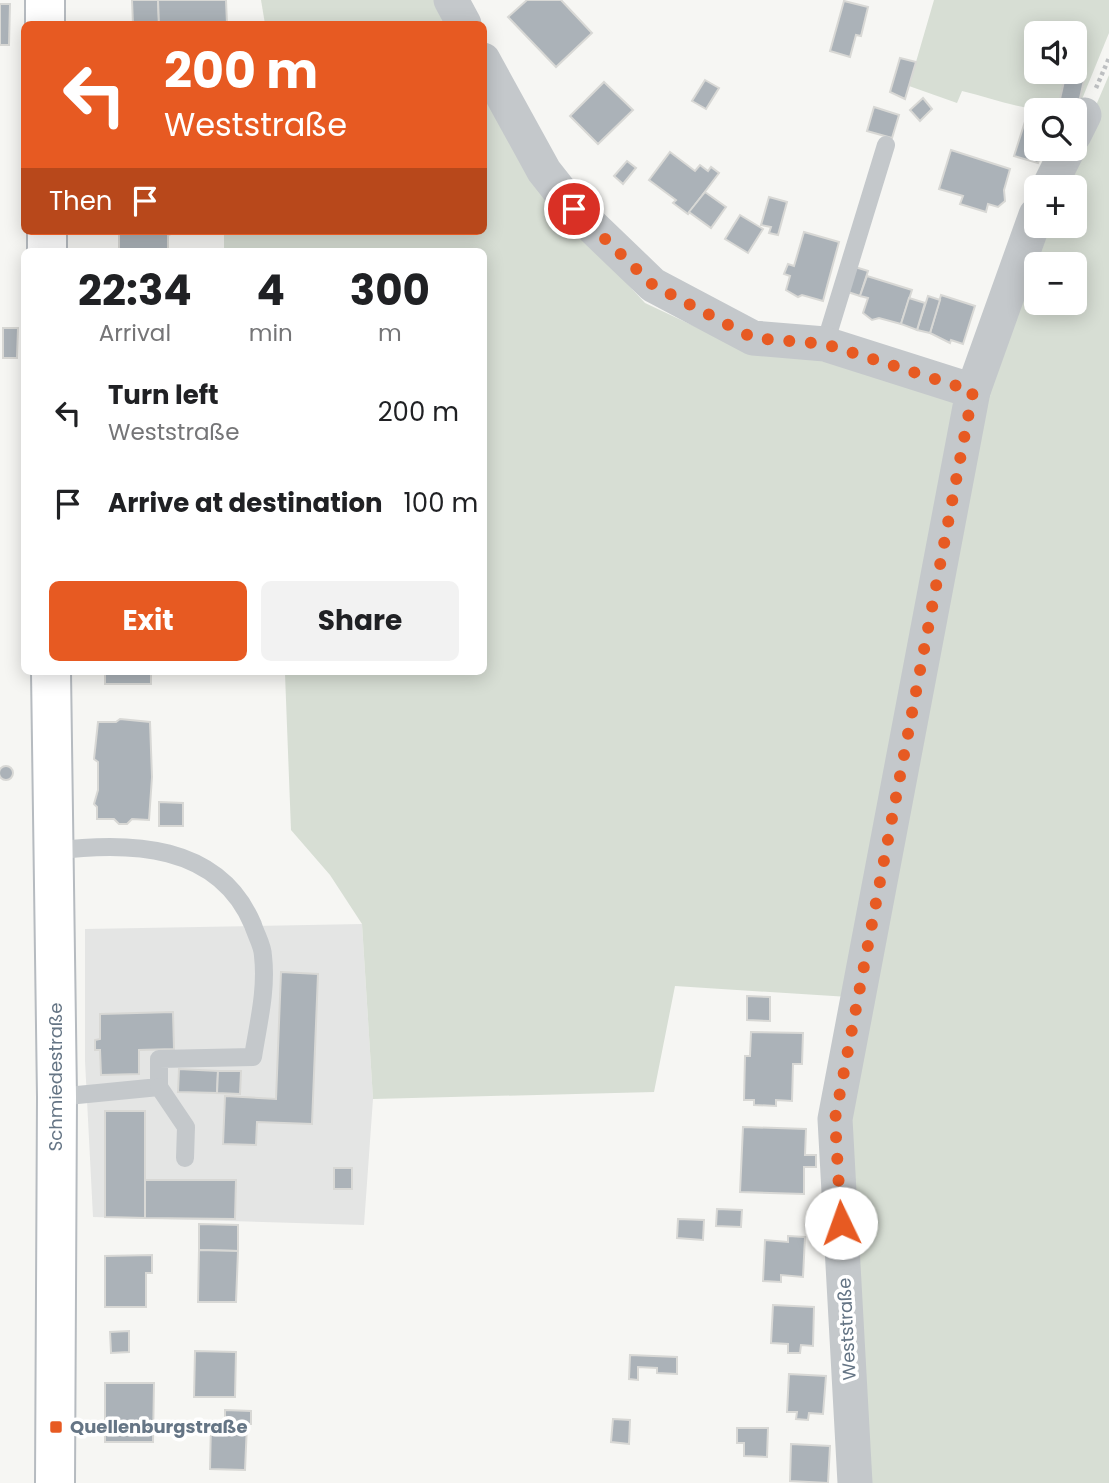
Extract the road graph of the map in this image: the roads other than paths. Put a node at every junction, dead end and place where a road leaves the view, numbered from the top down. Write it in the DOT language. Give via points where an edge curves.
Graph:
graph roads {
  1 [pos="45,0"];
  2 [pos="451,0"];
  3 [pos="45,21"];
  4 [pos="462,21"];
  5 [pos="487,67"];
  6 [pos="886,145"];
  7 [pos="1028,238"];
  8 [pos="825,344"];
  9 [pos="973,391"];
  10 [pos="51,675"];
  11 [pos="53,851"];
  12 [pos="159,1087"];
  13 [pos="57,1097"];
  14 [pos="185,1158"];
  15 [pos="55,1483"];
  16 [pos="855,1483"];
  1 -- 3 [label="main road"];
  2 -- 4 [label="street"];
  5 -- 8 [label="street" via="544,170 574,209 653,285 753,338"];
  6 -- 8 [label="lane"];
  7 -- 9 [label="street, Weststraße"];
  8 -- 9 [label="street"];
  9 -- 16 [label="street, Weststraße" via="835,1119"];
  10 -- 11 [label="main road, Schmiedestraße"];
  11 -- 12 [label="lane" via="97,845 142,846 188,859 227,886 247,912 263,952 264,988 253,1057 159,1059"];
  11 -- 13 [label="main road, Schmiedestraße"];
  12 -- 13 [label="lane"];
  12 -- 14 [label="lane" via="186,1127"];
  13 -- 15 [label="main road, Schmiedestraße"];
}
